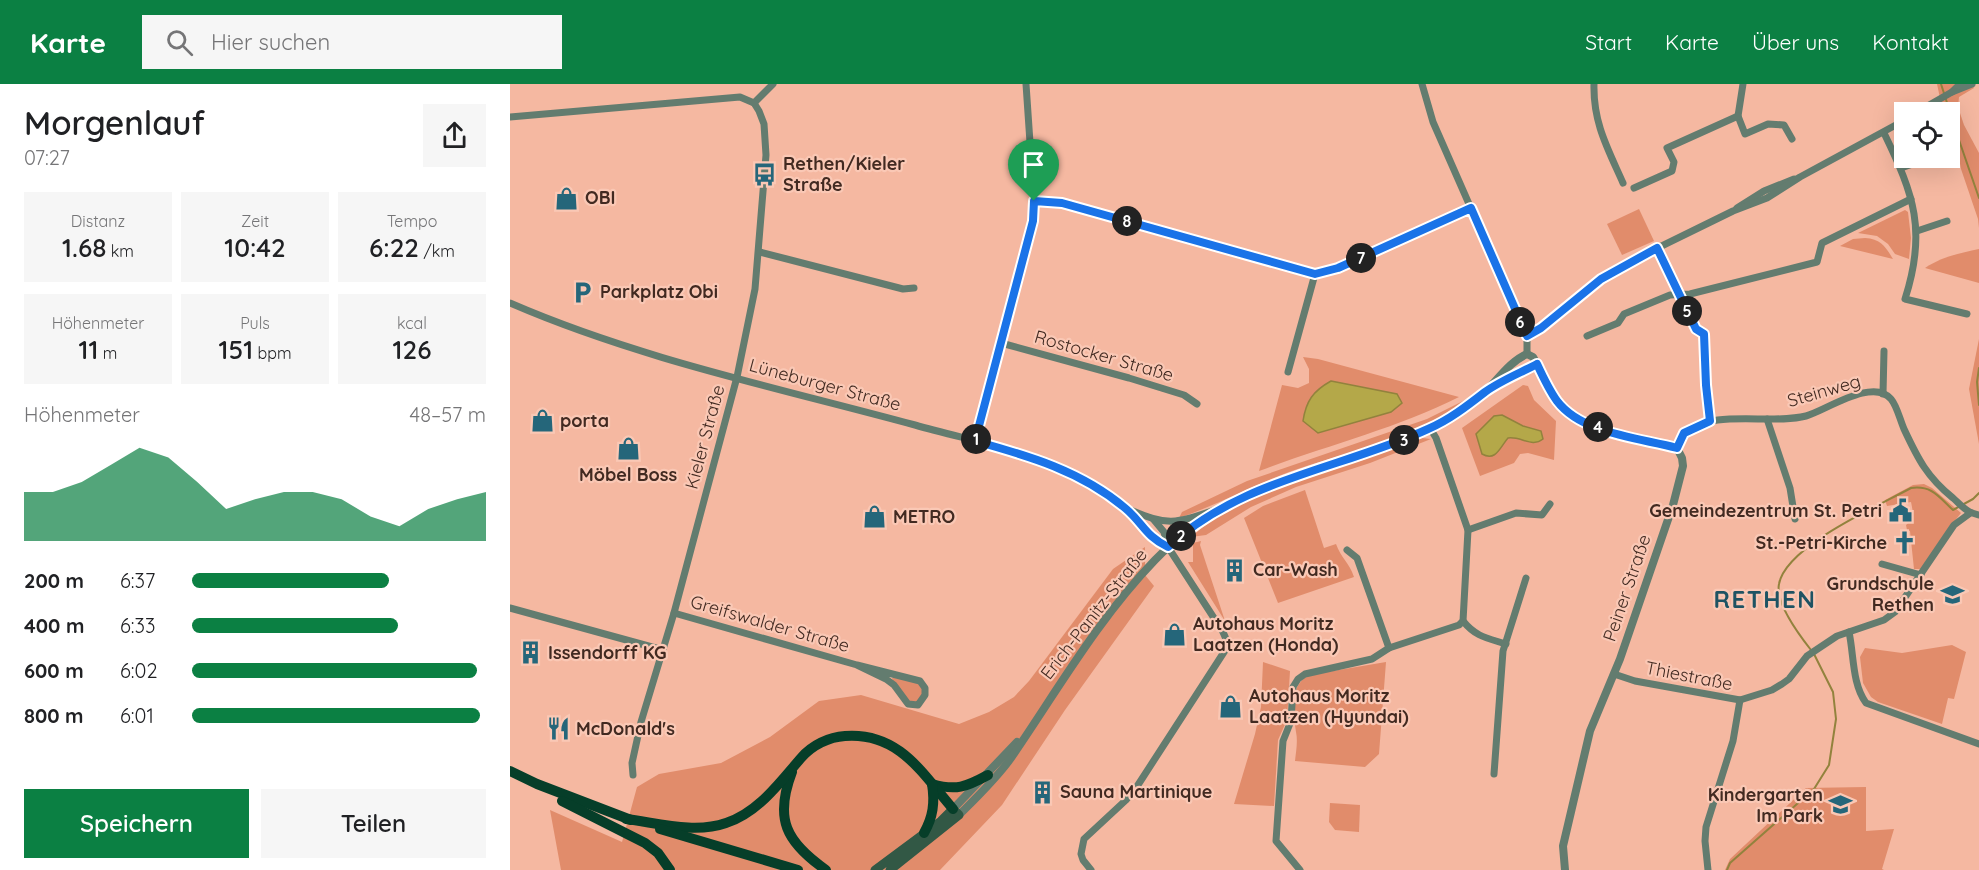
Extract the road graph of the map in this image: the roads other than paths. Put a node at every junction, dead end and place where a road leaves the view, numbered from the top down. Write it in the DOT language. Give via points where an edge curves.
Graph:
graph roads {
  1 [pos="773,84"];
  2 [pos="1026,84"];
  3 [pos="1422,84"];
  4 [pos="1594,84"];
  5 [pos="1743,84"];
  6 [pos="1960,84"];
  7 [pos="1972,84"];
  8 [pos="1952,92"];
  9 [pos="1934,102"];
  10 [pos="754,103"];
  11 [pos="1738,116"];
  12 [pos="510,117"];
  13 [pos="1894,127"];
  14 [pos="1884,133"];
  15 [pos="1792,140"];
  16 [pos="1894,154"];
  17 [pos="1901,168"];
  18 [pos="1623,183"];
  19 [pos="1634,188"];
  20 [pos="1911,199"];
  21 [pos="1034,201"];
  22 [pos="1471,208"];
  23 [pos="1947,221"];
  24 [pos="1917,231"];
  25 [pos="1657,248"];
  26 [pos="760,252"];
  27 [pos="1315,274"];
  28 [pos="914,288"];
  29 [pos="1681,294"];
  30 [pos="510,303"];
  31 [pos="1966,315"];
  32 [pos="1527,336"];
  33 [pos="1587,336"];
  34 [pos="1001,343"];
  35 [pos="1884,351"];
  36 [pos="1527,354"];
  37 [pos="1537,364"];
  38 [pos="1288,372"];
  39 [pos="737,377"];
  40 [pos="1486,391"];
  41 [pos="1883,393"];
  42 [pos="1197,404"];
  43 [pos="1767,419"];
  44 [pos="1710,421"];
  45 [pos="1430,428"];
  46 [pos="975,441"];
  47 [pos="1677,448"];
  48 [pos="1550,504"];
  49 [pos="1125,508"];
  50 [pos="1220,509"];
  51 [pos="1964,509"];
  52 [pos="1979,515"];
  53 [pos="1795,519"];
  54 [pos="1154,520"];
  55 [pos="1468,530"];
  56 [pos="1168,547"];
  57 [pos="1347,550"];
  58 [pos="1882,564"];
  59 [pos="1920,575"];
  60 [pos="1526,578"];
  61 [pos="510,608"];
  62 [pos="674,613"];
  63 [pos="1463,621"];
  64 [pos="1849,632"];
  65 [pos="1506,644"];
  66 [pos="1389,648"];
  67 [pos="663,650"];
  68 [pos="857,665"];
  69 [pos="1614,674"];
  70 [pos="1740,700"];
  71 [pos="1028,731"];
  72 [pos="1979,744"];
  73 [pos="794,766"];
  74 [pos="510,771"];
  75 [pos="988,774"];
  76 [pos="1494,774"];
  77 [pos="633,775"];
  78 [pos="537,784"];
  79 [pos="932,784"];
  80 [pos="956,812"];
  81 [pos="626,819"];
  82 [pos="924,833"];
  83 [pos="878,868"];
  84 [pos="670,870"];
  85 [pos="798,870"];
  86 [pos="826,870"];
  87 [pos="891,870"];
  88 [pos="1091,870"];
  89 [pos="1300,870"];
  90 [pos="1565,870"];
  91 [pos="1708,870"];
  1 -- 10 [label="street"];
  2 -- 21 [label="street"];
  3 -- 22 [label="street" via="1433,122"];
  4 -- 18 [label="street" via="1597,123"];
  5 -- 11 [label="street"];
  6 -- 8 [label="street"];
  7 -- 8 [label="street"];
  8 -- 9 [label="street"];
  10 -- 12 [label="street" via="740,97"];
  10 -- 26 [label="street, Kieler Straße" via="764,124 766,155"];
  11 -- 15 [label="street" via="1745,134 1768,124 1784,125"];
  11 -- 19 [label="street" via="1667,148 1674,162 1672,171"];
  13 -- 14 [label="street"];
  14 -- 16 [label="street"];
  14 -- 25 [label="street" via="1767,198"];
  17 -- 20 [label="street"];
  20 -- 24 [label="street"];
  20 -- 29 [label="street" via="1822,243 1817,262"];
  21 -- 27 [label="street" via="1062,203"];
  21 -- 34 [label="street" via="1033,221"];
  22 -- 27 [label="street" via="1338,268"];
  22 -- 32 [label="street"];
  23 -- 24 [label="street"];
  24 -- 31 [label="street" via="1915,263 1905,299"];
  25 -- 29 [label="street"];
  25 -- 32 [label="street" via="1601,279"];
  26 -- 28 [label="street" via="903,289"];
  26 -- 39 [label="street, Kieler Straße"];
  27 -- 38 [label="street"];
  29 -- 33 [label="street" via="1624,314 1618,323"];
  29 -- 44 [label="street" via="1696,329 1704,334"];
  30 -- 39 [label="street, Lüneburger Straße" via="624,346"];
  32 -- 36 [label="street"];
  34 -- 42 [label="street, Rostocker Straße" via="1140,381 1184,395"];
  34 -- 46 [label="street"];
  35 -- 41 [label="street, Steinweg"];
  36 -- 37 [label="street"];
  36 -- 40 [label="street, Erich-Panitz-Straße"];
  37 -- 40 [label="street, Erich-Panitz-Straße"];
  37 -- 47 [label="street" via="1559,404 1578,419 1622,437"];
  39 -- 46 [label="street, Lüneburger Straße"];
  39 -- 62 [label="street, Kieler Straße"];
  40 -- 45 [label="street, Erich-Panitz-Straße" via="1474,403"];
  41 -- 43 [label="street, Steinweg" via="1855,395 1807,416"];
  41 -- 51 [label="street, Steinweg" via="1892,399 1924,469"];
  43 -- 44 [label="street, Steinweg"];
  43 -- 53 [label="street" via="1790,488"];
  44 -- 47 [label="street, Steinweg" via="1684,433"];
  45 -- 50 [label="street, Erich-Panitz-Straße" via="1297,475"];
  45 -- 55 [label="street"];
  46 -- 49 [label="street, Lüneburger Straße" via="1050,464 1091,484"];
  47 -- 69 [label="street, Peiner Straße" via="1683,458 1679,486"];
  48 -- 55 [label="street" via="1542,515 1516,513"];
  49 -- 54 [label="street, Lüneburger Straße"];
  49 -- 56 [label="street, Lüneburger Straße" via="1153,540"];
  50 -- 54 [label="street, Lüneburger Straße" via="1176,521"];
  50 -- 56 [label="street, Erich-Panitz-Straße"];
  51 -- 52 [label="street"];
  51 -- 59 [label="street, Thiestraße"];
  54 -- 56 [label="street" via="1164,532"];
  55 -- 63 [label="street"];
  56 -- 71 [label="street, Erich-Panitz-Straße" via="1095,634"];
  56 -- 88 [label="street" via="1223,632 1226,649 1136,788 1084,839 1083,860"];
  57 -- 66 [label="street" via="1357,558"];
  58 -- 59 [label="street"];
  59 -- 64 [label="street, Thiestraße" via="1895,612"];
  60 -- 65 [label="street"];
  61 -- 67 [label="street"];
  62 -- 67 [label="street, Kieler Straße"];
  62 -- 68 [label="street, Greifswalder Straße"];
  63 -- 65 [label="street" via="1478,636"];
  63 -- 66 [label="street"];
  64 -- 70 [label="street, Thiestraße" via="1815,649 1782,684"];
  64 -- 72 [label="street" via="1860,695 1866,703"];
  65 -- 76 [label="street"];
  66 -- 89 [label="street" via="1372,658 1305,674 1293,687 1291,721 1283,741 1276,841"];
  67 -- 77 [label="street, Kieler Straße" via="637,739"];
  68 -- 68 [label="street, Greifswalder Straße" via="894,685 908,704 918,705 925,695 926,688 920,681"];
  69 -- 70 [label="street, Thiestraße"];
  69 -- 90 [label="street, Peiner Straße" via="1590,731 1563,846"];
  70 -- 91 [label="street" via="1733,741 1706,827"];
  71 -- 75 [label="street, Erich-Panitz-Straße"];
  71 -- 80 [label="street, Erich-Panitz-Straße" via="1011,758"];
  73 -- 79 [label="main road" via="803,755 828,739 871,736 898,749"];
  73 -- 81 [label="main road" via="758,804 726,823 693,828"];
  73 -- 86 [label="main road" via="784,801 788,832 804,855"];
  74 -- 78 [label="main road"];
  75 -- 79 [label="main road" via="957,788"];
  75 -- 80 [label="street, Erich-Panitz-Straße"];
  78 -- 81 [label="main road"];
  78 -- 84 [label="main road" via="645,843"];
  79 -- 80 [label="main road"];
  79 -- 82 [label="main road" via="933,810"];
  80 -- 82 [label="main road, Erich-Panitz-Straße"];
  80 -- 87 [label="main road, Erich-Panitz-Straße"];
  81 -- 85 [label="main road"];
  82 -- 83 [label="main road, Erich-Panitz-Straße"];
}
